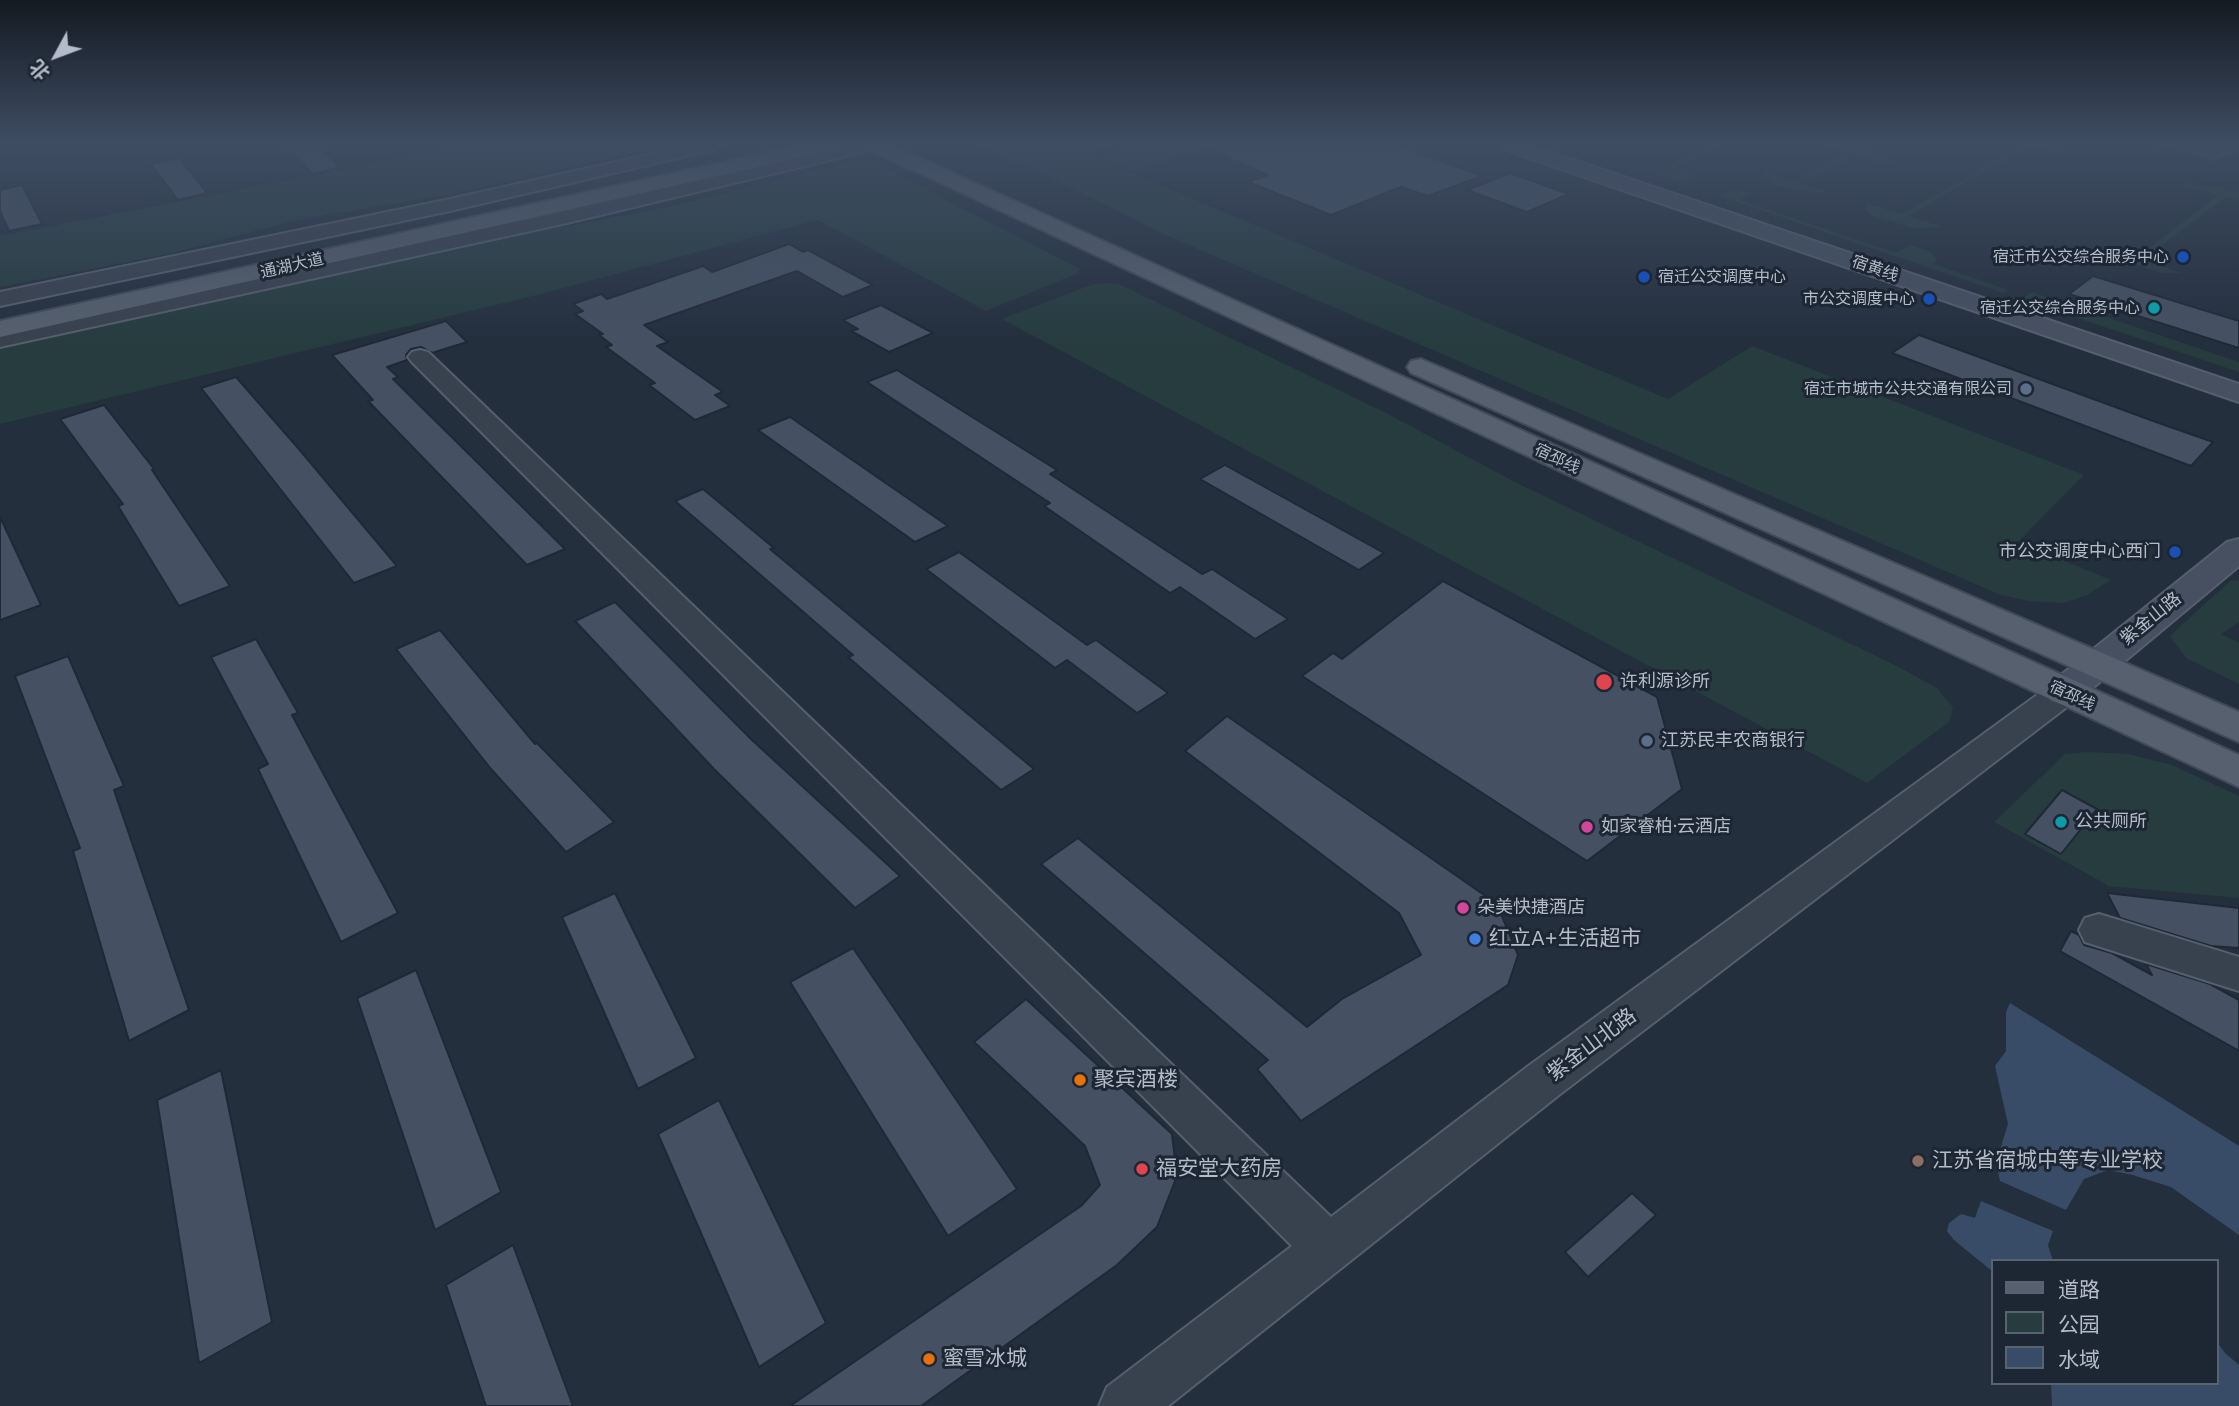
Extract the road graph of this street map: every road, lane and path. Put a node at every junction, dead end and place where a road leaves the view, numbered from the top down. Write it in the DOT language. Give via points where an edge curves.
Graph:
graph roads {
  1 [pos="423,211"];
  2 [pos="471,211"];
  3 [pos="537,211"];
  4 [pos="587,211"];
  5 [pos="1021,211"];
  6 [pos="1065,211"];
  7 [pos="1703,211"];
  8 [pos="454,241"];
  9 [pos="318,260"];
  10 [pos="0,299"];
  11 [pos="0,311"];
  12 [pos="0,329"];
  13 [pos="0,340"];
  14 [pos="421,357"];
  15 [pos="2239,393"];
  16 [pos="2239,549"];
  17 [pos="2079,679"];
  18 [pos="2239,728"];
  19 [pos="2239,772"];
  20 [pos="2099,930"];
  21 [pos="2165,951"];
  22 [pos="2239,957"];
  23 [pos="2239,974"];
  24 [pos="1328,1248"];
  25 [pos="1126,1406"];
  1 -- 10 [label="street"];
  2 -- 11 [label="main road, 通湖大道"];
  3 -- 9 [label="main road, 通湖大道"];
  4 -- 8 [label="street"];
  5 -- 17 [label="main road, 宿邳线"];
  6 -- 17 [label="main road, 宿邳线"];
  7 -- 15 [label="main road, 宿黄线"];
  8 -- 9 [label="main road"];
  8 -- 13 [label="street"];
  9 -- 12 [label="main road, 通湖大道"];
  14 -- 24 [label="street"];
  16 -- 17 [label="main road, 紫金山路"];
  17 -- 18 [label="main road, 宿邳线"];
  17 -- 19 [label="main road, 宿邳线"];
  17 -- 24 [label="street, 紫金山北路"];
  20 -- 21 [label="street"];
  21 -- 22 [label="street"];
  21 -- 23 [label="street"];
  24 -- 25 [label="street, 紫金山北路"];
}
